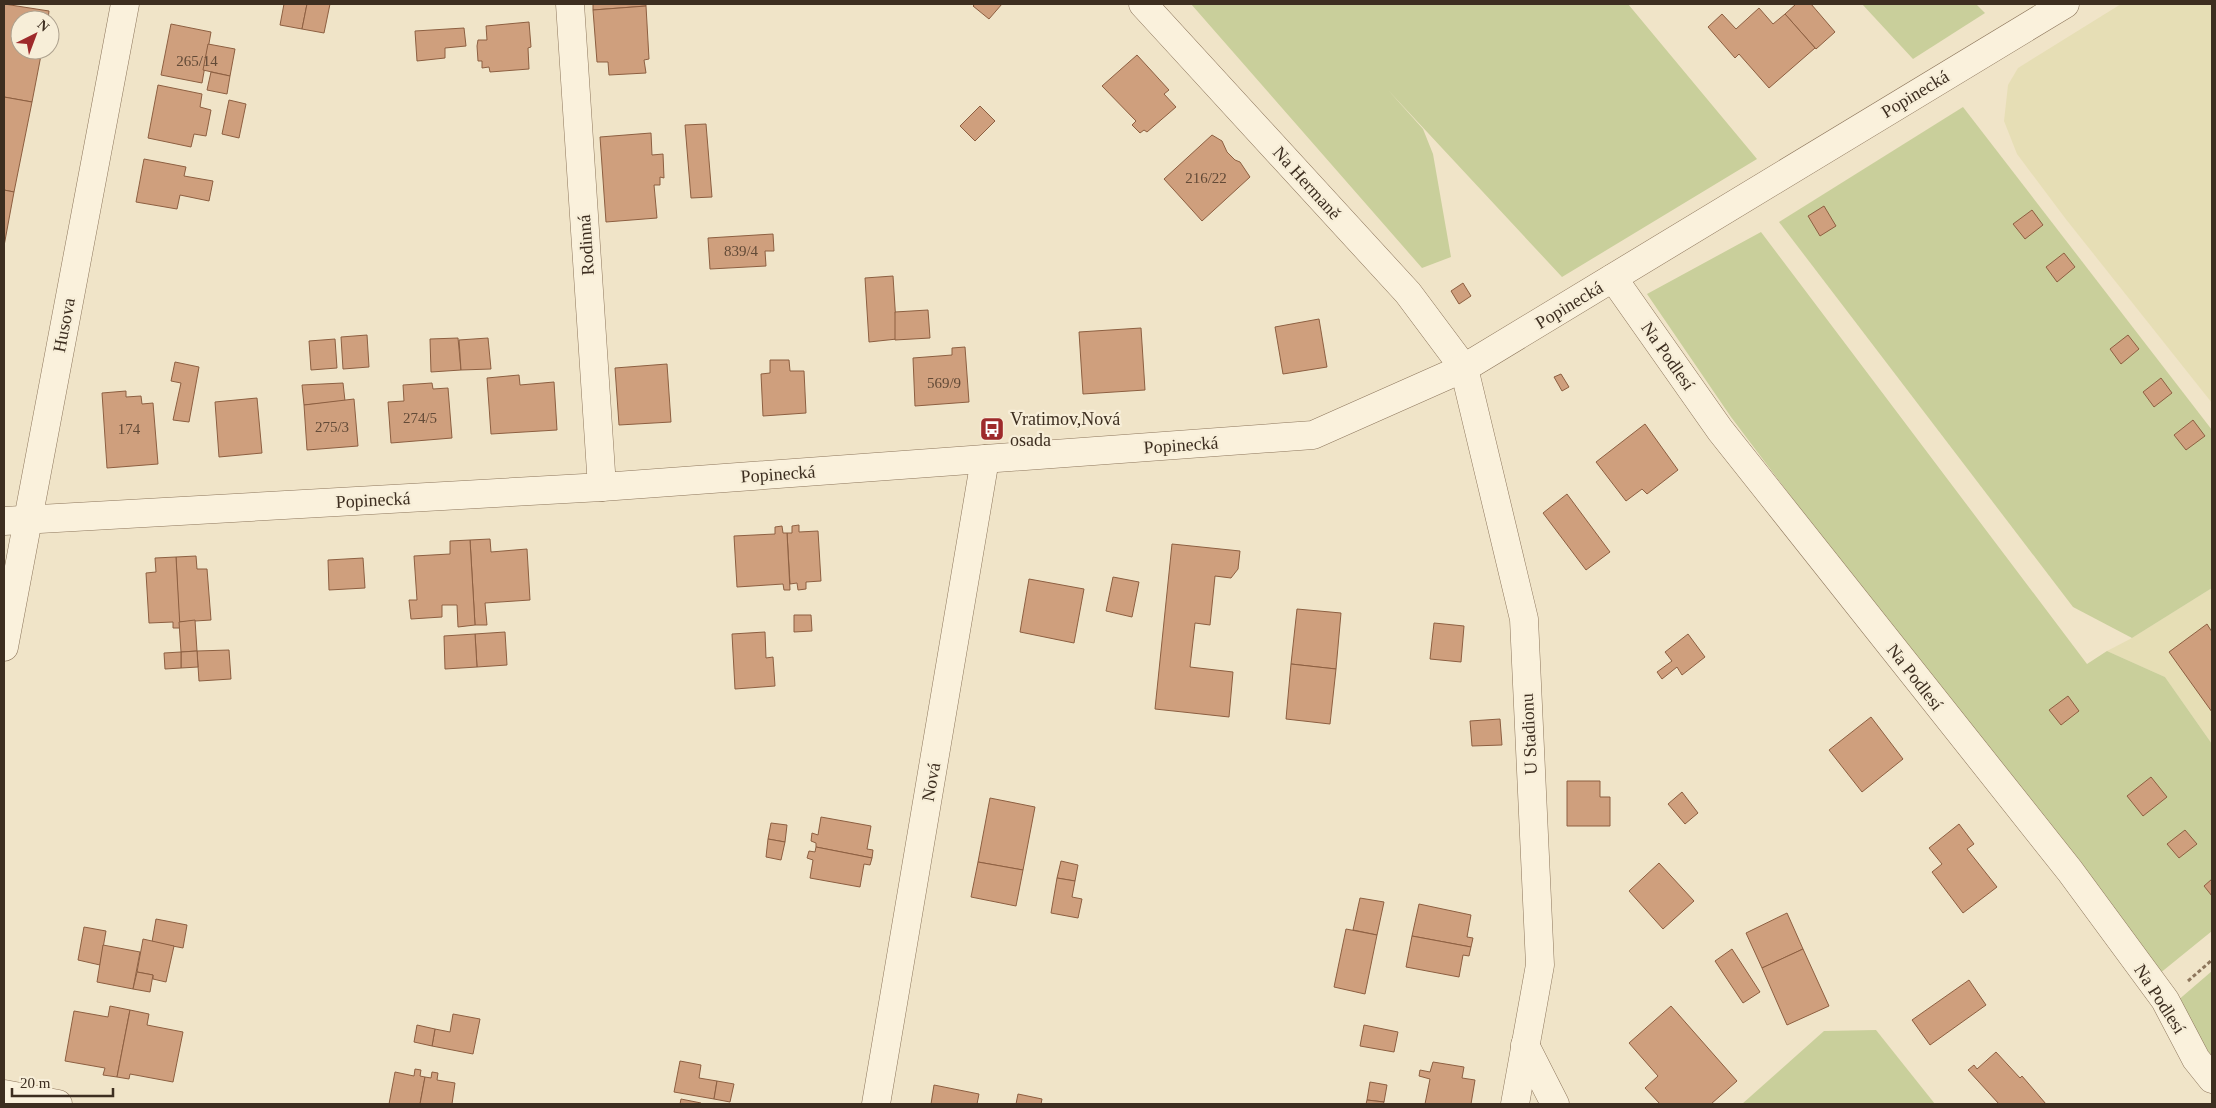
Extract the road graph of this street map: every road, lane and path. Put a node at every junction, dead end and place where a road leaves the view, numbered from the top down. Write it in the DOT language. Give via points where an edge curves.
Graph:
graph roads {
  1 [pos="125,4"];
  2 [pos="570,4"];
  3 [pos="1143,4"];
  4 [pos="2065,4"];
  5 [pos="1613,278"];
  6 [pos="1464,368"];
  7 [pos="985,459"];
  8 [pos="602,487"];
  9 [pos="15,520"];
  10 [pos="4,647"];
  11 [pos="1526,1045"];
  12 [pos="2212,1079"];
  13 [pos="4,1094"];
  14 [pos="58,1104"];
  15 [pos="876,1104"];
  16 [pos="1515,1104"];
  17 [pos="1555,1104"];
  1 -- 9 [label="street, Husova"];
  2 -- 8 [label="street, Rodinná"];
  3 -- 6 [label="street, Na Hermaně" via="1408,293"];
  4 -- 5 [label="street, Popinecká"];
  5 -- 6 [label="street, Popinecká"];
  5 -- 12 [label="street, Na Podlesí" via="1720,430 2070,872 2165,1000 2196,1059"];
  6 -- 7 [label="street, Popinecká" via="1313,435"];
  6 -- 11 [label="street, U Stadionu" via="1524,619 1540,965"];
  7 -- 8 [label="street, Popinecká"];
  7 -- 15 [label="street, Nová"];
  8 -- 9 [label="street, Popinecká"];
  9 -- 10 [label="street, Husova"];
  11 -- 16 [label="street, U Stadionu"];
  11 -- 17 [label="street"];
  13 -- 14 [label="street"];
}
